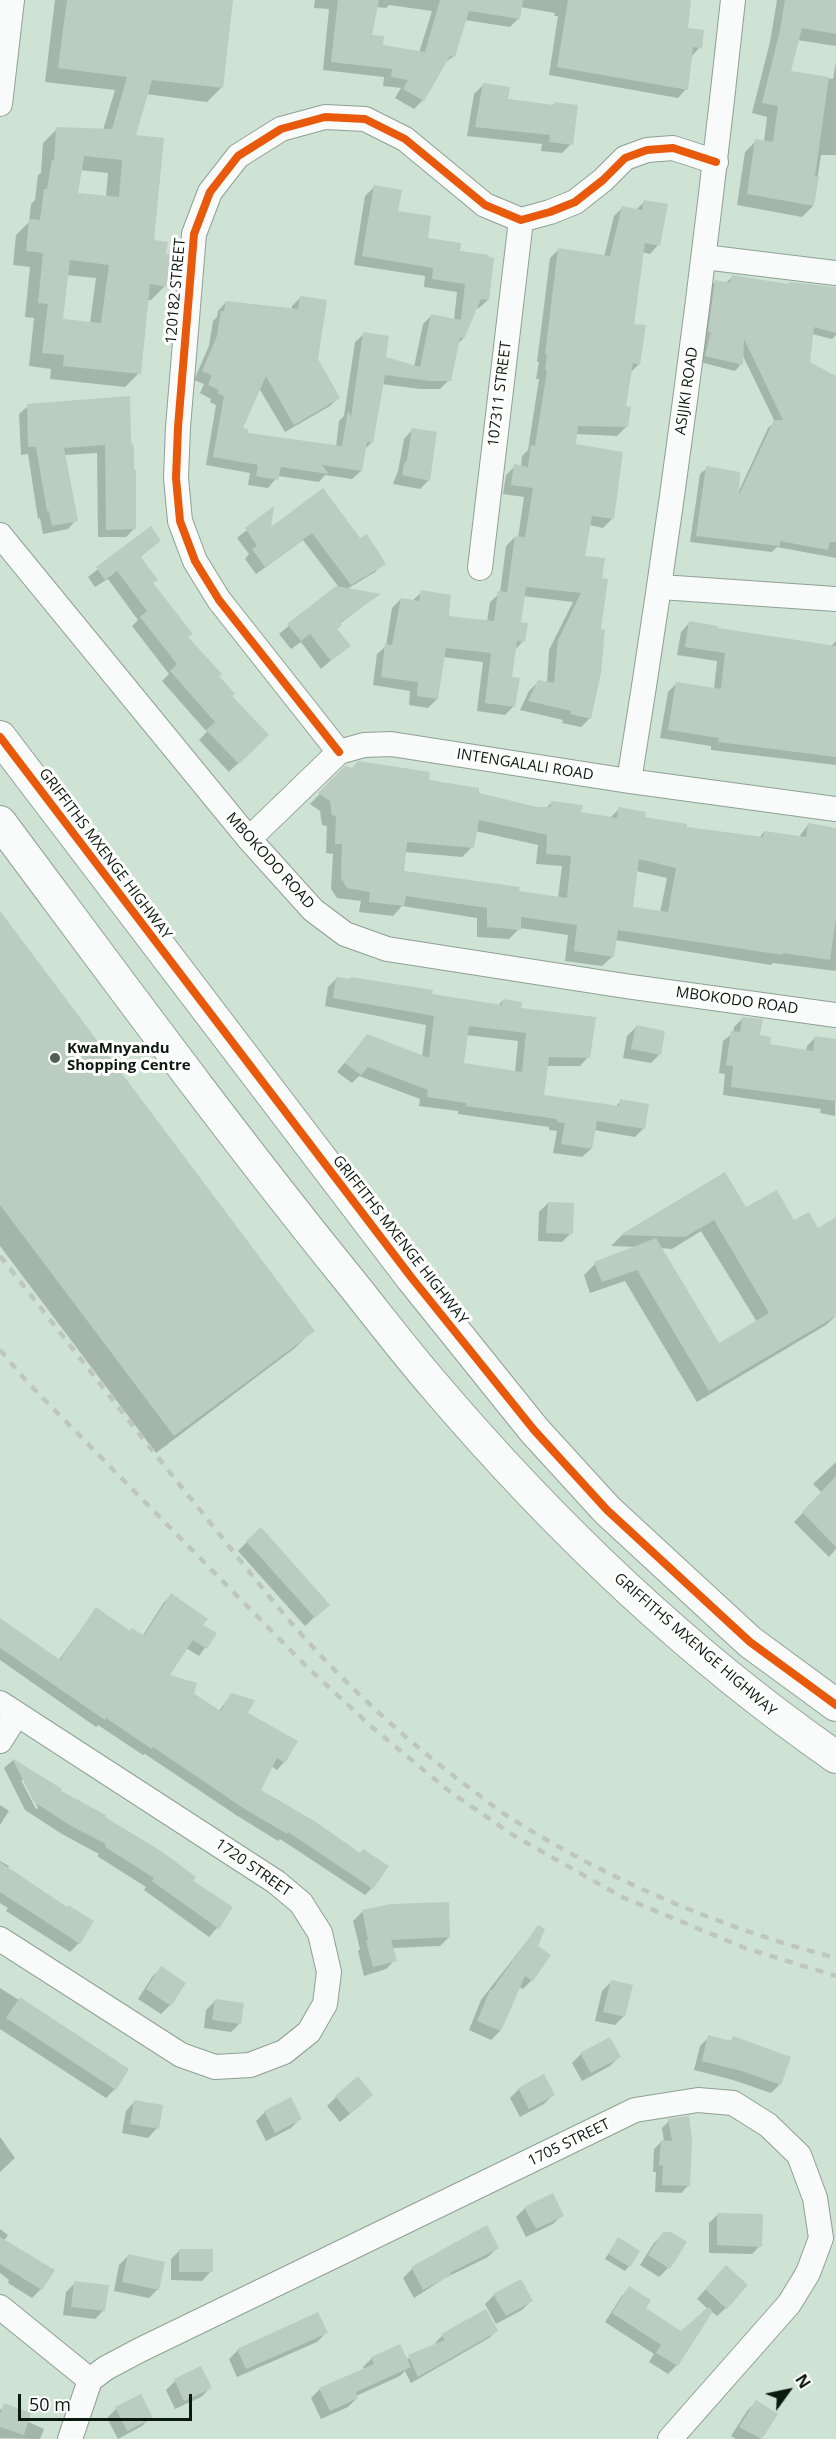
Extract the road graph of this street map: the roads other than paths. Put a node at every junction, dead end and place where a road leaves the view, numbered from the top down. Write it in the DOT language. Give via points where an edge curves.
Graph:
graph roads {
  1 [pos="12,0"];
  2 [pos="733,0"];
  3 [pos="0,104"];
  4 [pos="716,162"];
  5 [pos="520,220"];
  6 [pos="704,257"];
  7 [pos="836,273"];
  8 [pos="0,535"];
  9 [pos="480,568"];
  10 [pos="661,587"];
  11 [pos="836,599"];
  12 [pos="0,737"];
  13 [pos="339,753"];
  14 [pos="629,781"];
  15 [pos="836,809"];
  16 [pos="0,822"];
  17 [pos="249,839"];
  18 [pos="836,1015"];
  19 [pos="836,1705"];
  20 [pos="9,1708"];
  21 [pos="0,1741"];
  22 [pos="836,1758"];
  23 [pos="0,1939"];
  24 [pos="0,2307"];
  25 [pos="90,2380"];
  26 [pos="70,2439"];
  27 [pos="670,2439"];
  1 -- 3 [label="street"];
  2 -- 4 [label="street, ASIJIKI ROAD"];
  4 -- 5 [label="street" via="673,147 647,150 625,158 575,202"];
  4 -- 6 [label="street, ASIJIKI ROAD"];
  5 -- 9 [label="street, 107311 STREET"];
  5 -- 13 [label="street, 120182 STREET" via="485,205 405,140 365,119 325,117 281,129 238,156 210,192 194,234 178,427 176,478 180,521 195,561 219,600"];
  6 -- 7 [label="street"];
  6 -- 10 [label="street, ASIJIKI ROAD"];
  8 -- 17 [label="street, MBOKODO ROAD"];
  10 -- 11 [label="street"];
  10 -- 14 [label="street, ASIJIKI ROAD"];
  12 -- 19 [label="street, GRIFFITHS MXENGE HIGHWAY" via="396,1259 534,1430 607,1510 750,1642"];
  13 -- 14 [label="street, INTENGALALI ROAD" via="364,744 391,744"];
  13 -- 17 [label="street, INTENGALALI ROAD"];
  14 -- 15 [label="street, INTENGALALI ROAD"];
  16 -- 22 [label="street, GRIFFITHS MXENGE HIGHWAY" via="246,1153 433,1384 614,1576 725,1675"];
  17 -- 18 [label="street, MBOKODO ROAD" via="313,910 345,934 387,949"];
  20 -- 21 [label="street"];
  20 -- 23 [label="street, 1720 STREET" via="276,1882 301,1903 320,1933 329,1972 324,2004 309,2032 284,2052 250,2065 215,2067 180,2055"];
  24 -- 25 [label="street"];
  25 -- 26 [label="street"];
  25 -- 27 [label="street, 1705 STREET" via="140,2350 635,2110 698,2100 733,2103 768,2125 799,2155 815,2198 821,2238 808,2273 789,2304"];
}
